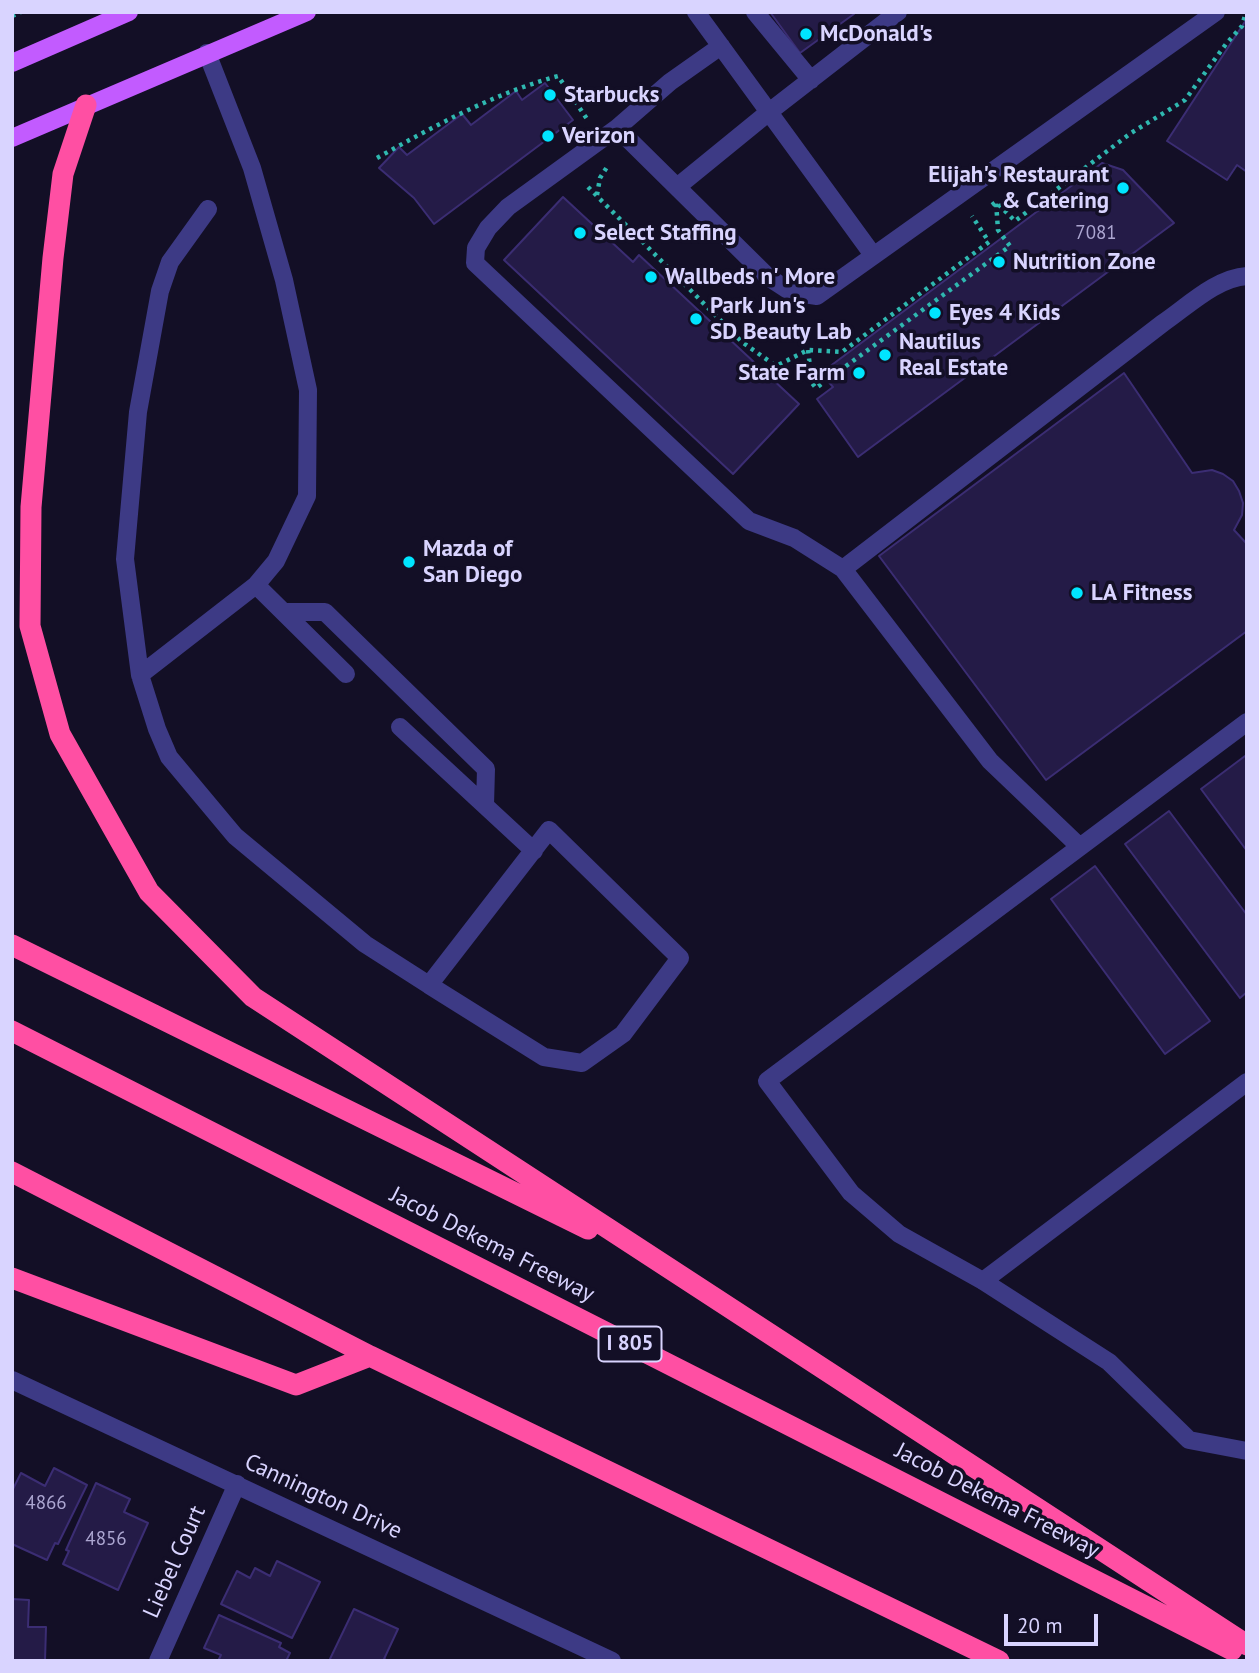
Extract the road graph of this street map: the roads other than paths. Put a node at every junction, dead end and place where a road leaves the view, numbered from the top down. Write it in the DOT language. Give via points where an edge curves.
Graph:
graph roads {
  1 [pos="129,12"];
  2 [pos="307,12"];
  3 [pos="696,12"];
  4 [pos="754,12"];
  5 [pos="898,12"];
  6 [pos="1216,12"];
  7 [pos="721,46"];
  8 [pos="207,53"];
  9 [pos="12,63"];
  10 [pos="811,80"];
  11 [pos="86,105"];
  12 [pos="769,112"];
  13 [pos="617,128"];
  14 [pos="12,138"];
  15 [pos="677,187"];
  16 [pos="208,209"];
  17 [pos="873,255"];
  18 [pos="1247,276"];
  19 [pos="843,569"];
  20 [pos="256,585"];
  21 [pos="283,612"];
  22 [pos="346,674"];
  23 [pos="140,675"];
  24 [pos="1247,722"];
  25 [pos="400,727"];
  26 [pos="485,805"];
  27 [pos="1080,847"];
  28 [pos="534,850"];
  29 [pos="12,945"];
  30 [pos="429,985"];
  31 [pos="12,1031"];
  32 [pos="1247,1082"];
  33 [pos="12,1172"];
  34 [pos="12,1278"];
  35 [pos="983,1281"];
  36 [pos="702,1288"];
  37 [pos="370,1356"];
  38 [pos="12,1380"];
  39 [pos="1247,1451"];
  40 [pos="237,1484"];
  41 [pos="1247,1645"];
  42 [pos="1247,1657"];
  43 [pos="158,1661"];
  44 [pos="612,1661"];
  45 [pos="999,1661"];
  1 -- 9 [label="main road"];
  2 -- 8 [label="main road"];
  3 -- 7 [label="street"];
  4 -- 10 [label="street"];
  5 -- 10 [label="street"];
  6 -- 17 [label="street"];
  7 -- 12 [label="street"];
  7 -- 13 [label="street"];
  8 -- 11 [label="main road"];
  8 -- 20 [label="street" via="252,168 284,280 308,390 307,496 276,561"];
  10 -- 12 [label="street"];
  11 -- 14 [label="main road"];
  11 -- 36 [label="highway" via="64,174 31,507 30,626 60,734 149,892 253,997"];
  12 -- 15 [label="street"];
  12 -- 17 [label="street"];
  13 -- 15 [label="street"];
  13 -- 19 [label="street" via="508,207 488,228 476,248 474,263 749,521 794,538"];
  15 -- 17 [label="street" via="768,277 791,292 817,296"];
  16 -- 23 [label="street" via="170,262 160,291 138,412 125,559"];
  18 -- 19 [label="street" via="1218,285 1163,323"];
  19 -- 27 [label="street" via="990,761"];
  20 -- 21 [label="street"];
  20 -- 23 [label="street"];
  21 -- 22 [label="street"];
  21 -- 26 [label="street" via="325,612 486,769"];
  23 -- 30 [label="street" via="169,757 235,836 365,944"];
  24 -- 27 [label="street"];
  25 -- 26 [label="street"];
  26 -- 28 [label="street"];
  27 -- 35 [label="street" via="766,1081 851,1193 899,1234"];
  28 -- 30 [label="street"];
  28 -- 30 [label="street" via="549,830 680,958 623,1034 582,1063 544,1057"];
  29 -- 36 [label="highway"];
  31 -- 42 [label="highway, Jacob Dekema Freeway / I 805"];
  32 -- 35 [label="street"];
  33 -- 37 [label="highway"];
  34 -- 37 [label="highway" via="296,1385"];
  35 -- 39 [label="street" via="1109,1362 1189,1440"];
  36 -- 41 [label="highway"];
  37 -- 45 [label="highway"];
  38 -- 40 [label="street, Cannington Drive"];
  40 -- 43 [label="street, Liebel Court"];
  40 -- 44 [label="street, Cannington Drive"];
}
